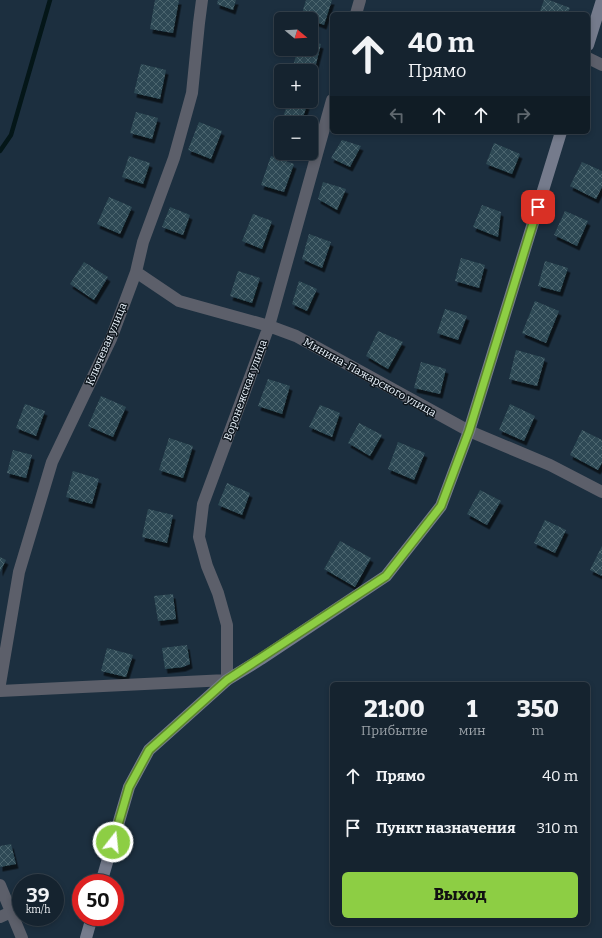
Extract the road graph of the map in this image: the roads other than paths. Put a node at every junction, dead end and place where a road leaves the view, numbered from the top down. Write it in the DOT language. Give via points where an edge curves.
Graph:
graph roads {
  1 [pos="202,0"];
  2 [pos="360,0"];
  3 [pos="602,0"];
  4 [pos="357,12"];
  5 [pos="590,39"];
  6 [pos="590,59"];
  7 [pos="602,66"];
  8 [pos="330,107"];
  9 [pos="560,134"];
  10 [pos="136,272"];
  11 [pos="269,326"];
  12 [pos="469,431"];
  13 [pos="602,492"];
  14 [pos="227,680"];
  15 [pos="0,684"];
  16 [pos="0,691"];
  17 [pos="105,874"];
  18 [pos="0,885"];
  19 [pos="6,914"];
  20 [pos="89,926"];
  21 [pos="22,938"];
  22 [pos="86,938"];
  1 -- 10 [label="street, Ключевая улица" via="192,93 174,158"];
  2 -- 4 [label="street"];
  3 -- 5 [label="main road"];
  6 -- 7 [label="street"];
  8 -- 11 [label="street, Воронежская улица"];
  9 -- 12 [label="main road"];
  10 -- 11 [label="street, Минина-Пажарского улица" via="179,301"];
  10 -- 15 [label="street, Ключевая улица" via="111,338 52,462 20,572"];
  11 -- 12 [label="street, Минина-Пажарского улица" via="296,336"];
  11 -- 14 [label="street, Воронежская улица" via="202,510 199,536 227,625"];
  12 -- 13 [label="street, Минина-Пажарского улица" via="550,465"];
  12 -- 14 [label="main road" via="441,506 386,576"];
  14 -- 16 [label="street"];
  14 -- 17 [label="main road" via="149,750 129,787"];
  18 -- 19 [label="street"];
  19 -- 21 [label="street"];
  20 -- 22 [label="main road"];
}
